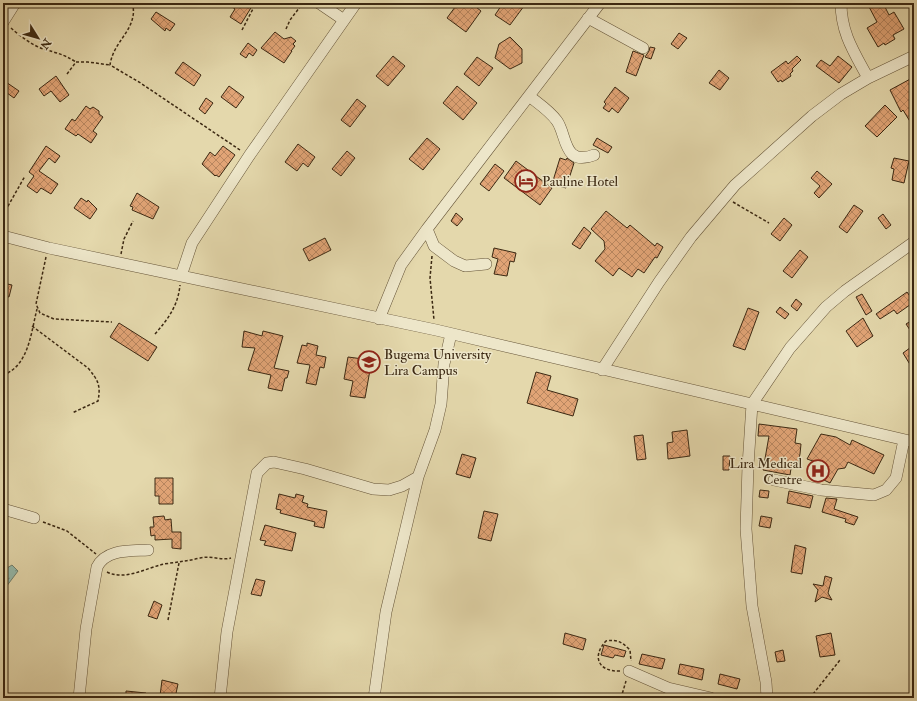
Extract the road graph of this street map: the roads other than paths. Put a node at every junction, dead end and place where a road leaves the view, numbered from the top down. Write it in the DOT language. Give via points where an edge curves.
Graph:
graph roads {
  1 [pos="15,3"];
  2 [pos="319,3"];
  3 [pos="356,3"];
  4 [pos="600,3"];
  5 [pos="841,3"];
  6 [pos="588,18"];
  7 [pos="344,20"];
  8 [pos="3,21"];
  9 [pos="642,48"];
  10 [pos="914,56"];
  11 [pos="868,78"];
  12 [pos="529,96"];
  13 [pos="594,155"];
  14 [pos="427,229"];
  15 [pos="3,236"];
  16 [pos="914,242"];
  17 [pos="486,264"];
  18 [pos="181,276"];
  19 [pos="379,318"];
  20 [pos="451,334"];
  21 [pos="602,370"];
  22 [pos="752,404"];
  23 [pos="909,441"];
  24 [pos="418,477"];
  25 [pos="774,480"];
  26 [pos="3,510"];
  27 [pos="34,518"];
  28 [pos="148,550"];
  29 [pos="629,671"];
  30 [pos="79,698"];
  31 [pos="220,698"];
  32 [pos="374,698"];
  33 [pos="711,698"];
  34 [pos="767,698"];
  1 -- 8 [label="street"];
  2 -- 7 [label="street"];
  3 -- 7 [label="street"];
  4 -- 6 [label="street"];
  5 -- 11 [label="street" via="843,29"];
  6 -- 9 [label="street"];
  6 -- 12 [label="street"];
  7 -- 18 [label="street" via="192,243"];
  10 -- 11 [label="street"];
  11 -- 21 [label="street" via="812,116 761,160 725,196 659,282"];
  12 -- 13 [label="street" via="556,120 562,130 566,148 584,158"];
  12 -- 14 [label="street"];
  14 -- 17 [label="street" via="434,246 454,261 465,266"];
  14 -- 19 [label="street" via="402,265"];
  15 -- 18 [label="street"];
  16 -- 22 [label="street" via="845,290 826,307 790,348"];
  18 -- 19 [label="street"];
  19 -- 20 [label="street"];
  20 -- 21 [label="street"];
  20 -- 24 [label="street" via="444,364 441,404 435,430"];
  21 -- 22 [label="street"];
  22 -- 23 [label="street"];
  22 -- 34 [label="street" via="746,528 752,606"];
  23 -- 25 [label="street" via="896,478 886,490 874,495 820,490"];
  24 -- 31 [label="street" via="389,490 267,462 257,473 227,632"];
  24 -- 32 [label="street" via="386,612"];
  26 -- 27 [label="street"];
  28 -- 30 [label="street" via="109,554 101,559 97,567"];
  29 -- 33 [label="street" via="668,688"];
}
